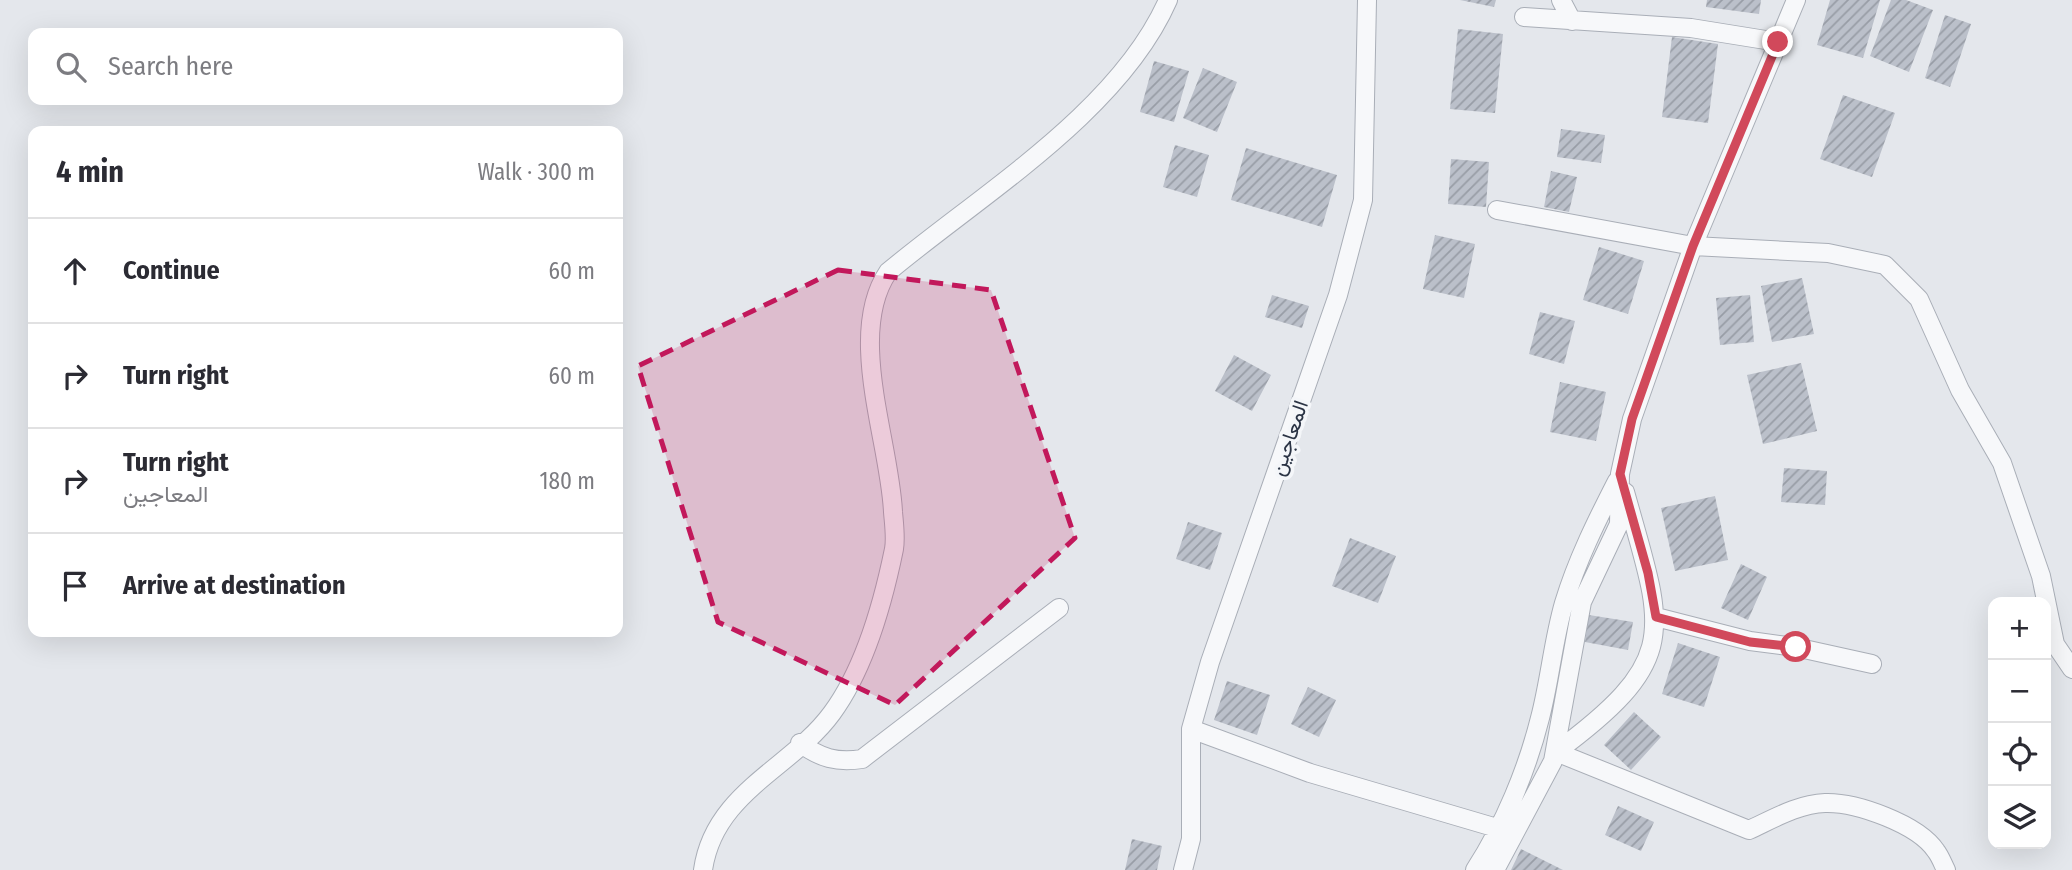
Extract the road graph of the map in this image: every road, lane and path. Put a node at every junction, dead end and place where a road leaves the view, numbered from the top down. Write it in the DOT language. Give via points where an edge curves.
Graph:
graph roads {
  1 [pos="1168,0"];
  2 [pos="1367,0"];
  3 [pos="1561,0"];
  4 [pos="1796,0"];
  5 [pos="1524,17"];
  6 [pos="1572,20"];
  7 [pos="1778,42"];
  8 [pos="1497,210"];
  9 [pos="1693,246"];
  10 [pos="1620,474"];
  11 [pos="1059,608"];
  12 [pos="1656,617"];
  13 [pos="1872,664"];
  14 [pos="2072,669"];
  15 [pos="1191,729"];
  16 [pos="800,744"];
  17 [pos="1556,752"];
  18 [pos="1507,831"];
  19 [pos="703,870"];
  20 [pos="1183,870"];
  21 [pos="1475,870"];
  22 [pos="1495,870"];
  23 [pos="1946,870"];
  1 -- 16 [label="street" via="1135,58 1105,93 1008,178 888,272 876,289 871,351 893,500 895,546 850,683 831,715"];
  2 -- 15 [label="street, المعاجين" via="1363,200 1338,295"];
  3 -- 6 [label="street"];
  4 -- 7 [label="street"];
  5 -- 6 [label="street"];
  6 -- 7 [label="street" via="1691,28"];
  7 -- 9 [label="street"];
  8 -- 9 [label="street"];
  9 -- 10 [label="street" via="1636,407"];
  9 -- 14 [label="street" via="1828,253 1885,265 1919,299 1960,390 2003,463 2041,576 2055,643"];
  10 -- 12 [label="street"];
  10 -- 17 [label="street" via="1619,524 1582,602"];
  10 -- 18 [label="street" via="1576,570"];
  11 -- 16 [label="street" via="862,759 826,758"];
  12 -- 13 [label="street" via="1750,642"];
  12 -- 17 [label="street" via="1652,653 1633,684 1600,719"];
  15 -- 18 [label="street" via="1310,773"];
  15 -- 20 [label="street, المعاجين" via="1191,839"];
  16 -- 19 [label="street" via="747,789 719,825"];
  17 -- 18 [label="street"];
  17 -- 23 [label="street" via="1749,830 1793,809 1825,803 1857,807 1901,823 1936,849"];
  18 -- 21 [label="street"];
  18 -- 22 [label="street"];
}
